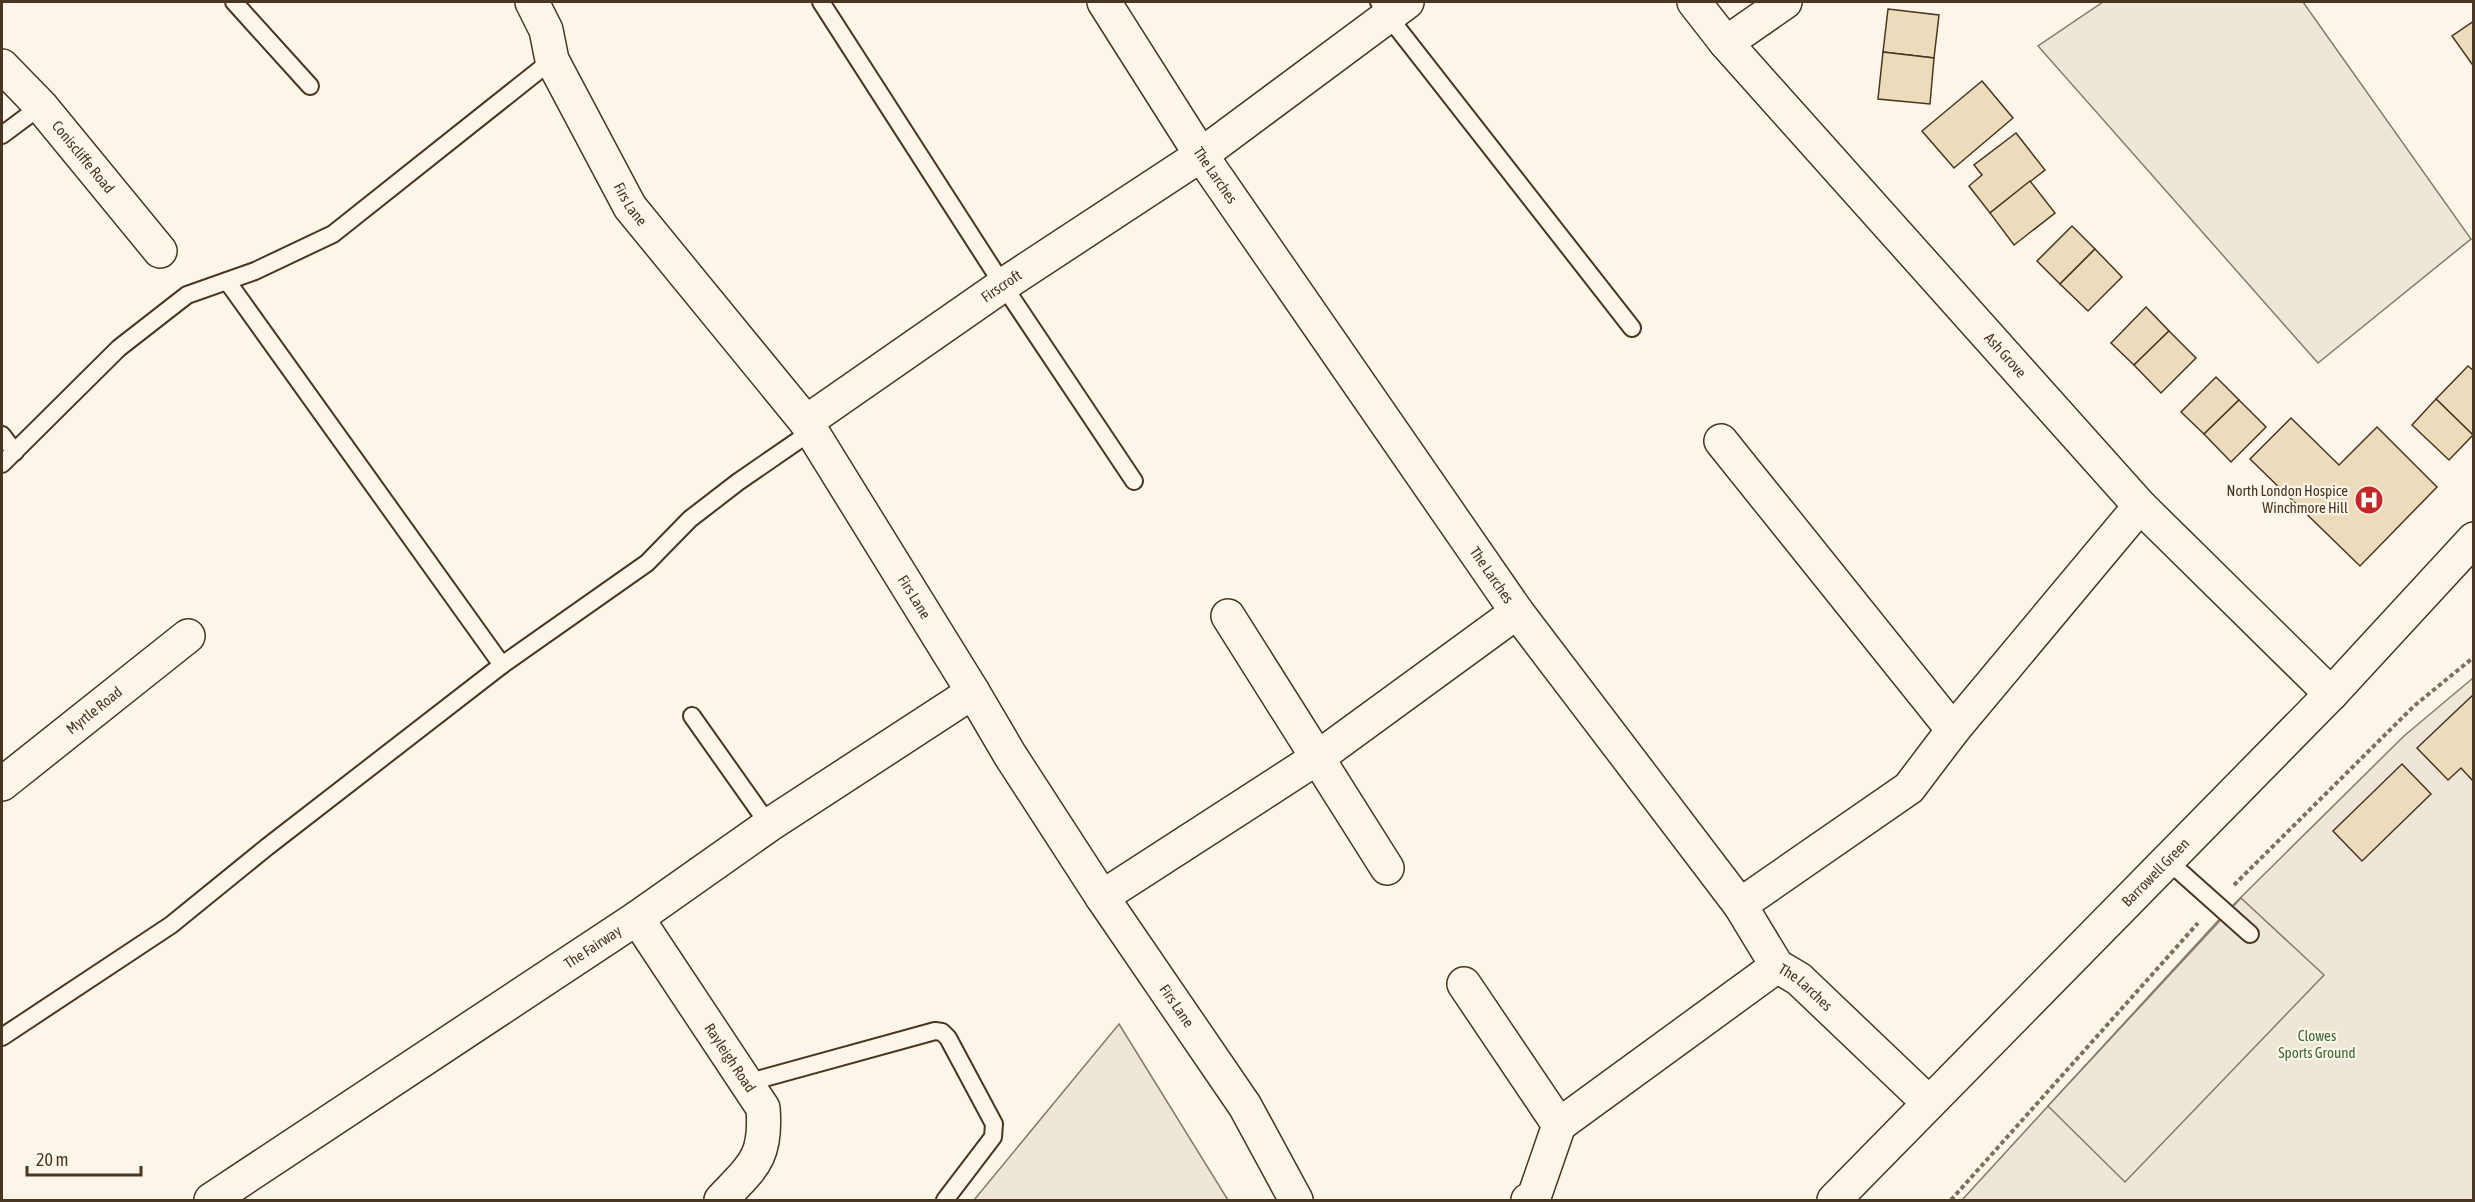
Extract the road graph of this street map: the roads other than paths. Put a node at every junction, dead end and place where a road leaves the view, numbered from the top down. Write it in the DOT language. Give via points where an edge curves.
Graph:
graph roads {
  1 [pos="234,2"];
  2 [pos="532,2"];
  3 [pos="821,2"];
  4 [pos="1104,2"];
  5 [pos="1785,2"];
  6 [pos="1700,3"];
  7 [pos="1392,6"];
  8 [pos="1725,44"];
  9 [pos="552,60"];
  10 [pos="2,66"];
  11 [pos="310,86"];
  12 [pos="41,106"];
  13 [pos="2,135"];
  14 [pos="1201,155"];
  15 [pos="160,251"];
  16 [pos="227,281"];
  17 [pos="1003,285"];
  18 [pos="1632,328"];
  19 [pos="809,426"];
  20 [pos="2,435"];
  21 [pos="1721,441"];
  22 [pos="15,452"];
  23 [pos="2,465"];
  24 [pos="1134,481"];
  25 [pos="2140,506"];
  26 [pos="2474,539"];
  27 [pos="1517,612"];
  28 [pos="1228,616"];
  29 [pos="188,636"];
  30 [pos="502,665"];
  31 [pos="973,692"];
  32 [pos="2331,694"];
  33 [pos="692,716"];
  34 [pos="1953,730"];
  35 [pos="1317,758"];
  36 [pos="2,784"];
  37 [pos="769,825"];
  38 [pos="2167,860"];
  39 [pos="1387,868"];
  40 [pos="1102,897"];
  41 [pos="1740,905"];
  42 [pos="637,918"];
  43 [pos="2250,934"];
  44 [pos="1777,966"];
  45 [pos="1464,984"];
  46 [pos="2,1038"];
  47 [pos="746,1083"];
  48 [pos="1929,1103"];
  49 [pos="1559,1125"];
  50 [pos="211,1200"];
  51 [pos="722,1200"];
  52 [pos="945,1200"];
  53 [pos="1296,1200"];
  54 [pos="1528,1200"];
  55 [pos="1834,1200"];
  1 -- 11 [label="lane"];
  2 -- 9 [label="street, Firs Lane" via="546,30"];
  3 -- 17 [label="lane"];
  4 -- 14 [label="street, The Larches"];
  5 -- 8 [label="street"];
  6 -- 8 [label="street, Ash Grove"];
  7 -- 14 [label="street, Firscroft"];
  7 -- 18 [label="lane"];
  8 -- 25 [label="street, Ash Grove"];
  9 -- 16 [label="lane" via="333,234"];
  9 -- 19 [label="street, Firs Lane" via="630,207"];
  10 -- 12 [label="street, Coniscliffe Road"];
  12 -- 13 [label="lane"];
  12 -- 15 [label="street, Coniscliffe Road"];
  14 -- 17 [label="street, Firscroft"];
  14 -- 27 [label="street, The Larches"];
  16 -- 22 [label="lane" via="187,295 119,348"];
  16 -- 30 [label="lane"];
  17 -- 19 [label="street, Firscroft"];
  17 -- 24 [label="lane"];
  19 -- 30 [label="lane" via="690,519 647,563"];
  19 -- 31 [label="street, Firs Lane"];
  20 -- 22 [label="lane"];
  21 -- 34 [label="street"];
  22 -- 23 [label="lane"];
  25 -- 32 [label="street, Ash Grove"];
  25 -- 34 [label="street"];
  26 -- 32 [label="street, Barrowell Green"];
  27 -- 35 [label="street"];
  27 -- 41 [label="street, The Larches"];
  28 -- 35 [label="street"];
  29 -- 36 [label="street, Myrtle Road"];
  30 -- 46 [label="lane" via="171,925"];
  31 -- 37 [label="street, The Fairway"];
  31 -- 40 [label="street, Firs Lane"];
  32 -- 38 [label="street, Barrowell Green"];
  33 -- 37 [label="lane"];
  34 -- 41 [label="street" via="1909,788"];
  35 -- 39 [label="street"];
  35 -- 40 [label="street"];
  37 -- 42 [label="street, The Fairway"];
  38 -- 43 [label="lane"];
  38 -- 48 [label="street, Barrowell Green"];
  40 -- 53 [label="street, Firs Lane" via="1245,1106"];
  41 -- 44 [label="street, The Larches"];
  42 -- 47 [label="street, Rayleigh Road"];
  42 -- 50 [label="street, The Fairway"];
  44 -- 48 [label="street, The Larches" via="1799,979"];
  44 -- 49 [label="street"];
  45 -- 49 [label="street"];
  47 -- 51 [label="street, Rayleigh Road" via="763,1108 762,1149"];
  47 -- 52 [label="lane" via="942,1032 995,1131"];
  48 -- 55 [label="street, Barrowell Green"];
  49 -- 54 [label="street" via="1534,1197"];
}
